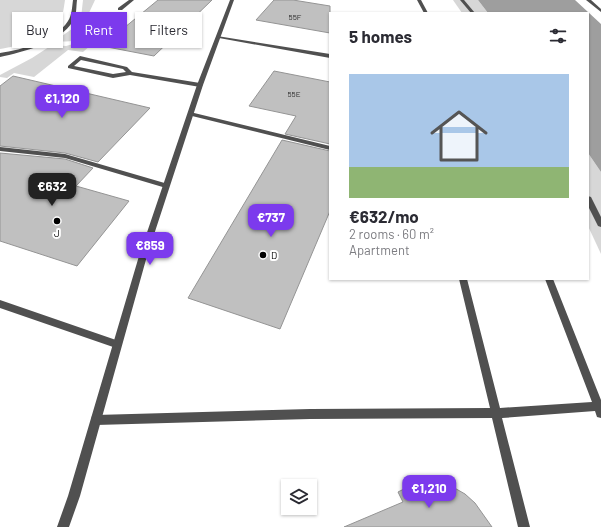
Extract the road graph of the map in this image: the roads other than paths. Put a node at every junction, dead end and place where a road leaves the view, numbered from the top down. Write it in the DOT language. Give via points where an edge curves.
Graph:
graph roads {
  1 [pos="75,0"];
  2 [pos="132,0"];
  3 [pos="232,0"];
  4 [pos="418,0"];
  5 [pos="462,0"];
  6 [pos="588,0"];
  7 [pos="120,10"];
  8 [pos="601,11"];
  9 [pos="425,12"];
  10 [pos="472,12"];
  11 [pos="219,37"];
  12 [pos="0,55"];
  13 [pos="329,56"];
  14 [pos="130,72"];
  15 [pos="200,85"];
  16 [pos="190,114"];
  17 [pos="329,148"];
  18 [pos="0,149"];
  19 [pos="166,186"];
  20 [pos="589,201"];
  21 [pos="601,224"];
  22 [pos="463,280"];
  23 [pos="549,280"];
  24 [pos="0,304"];
  25 [pos="116,344"];
  26 [pos="600,408"];
  27 [pos="496,413"];
  28 [pos="96,420"];
  29 [pos="63,527"];
  30 [pos="524,527"];
  1 -- 12 [label="street" via="72,20 61,32 40,43"];
  2 -- 7 [label="street"];
  3 -- 11 [label="street"];
  4 -- 9 [label="street"];
  5 -- 10 [label="street"];
  6 -- 8 [label="street"];
  11 -- 13 [label="street"];
  11 -- 15 [label="street"];
  14 -- 14 [label="street" via="125,68 80,58 70,67 112,76"];
  14 -- 15 [label="street"];
  15 -- 16 [label="street"];
  16 -- 17 [label="street"];
  16 -- 19 [label="street"];
  18 -- 19 [label="street" via="65,156"];
  19 -- 25 [label="street"];
  20 -- 21 [label="street"];
  22 -- 27 [label="street"];
  23 -- 26 [label="street"];
  24 -- 25 [label="street"];
  25 -- 28 [label="street"];
  26 -- 27 [label="street"];
  27 -- 28 [label="street" via="366,413"];
  27 -- 30 [label="street"];
  28 -- 29 [label="street"];
}
